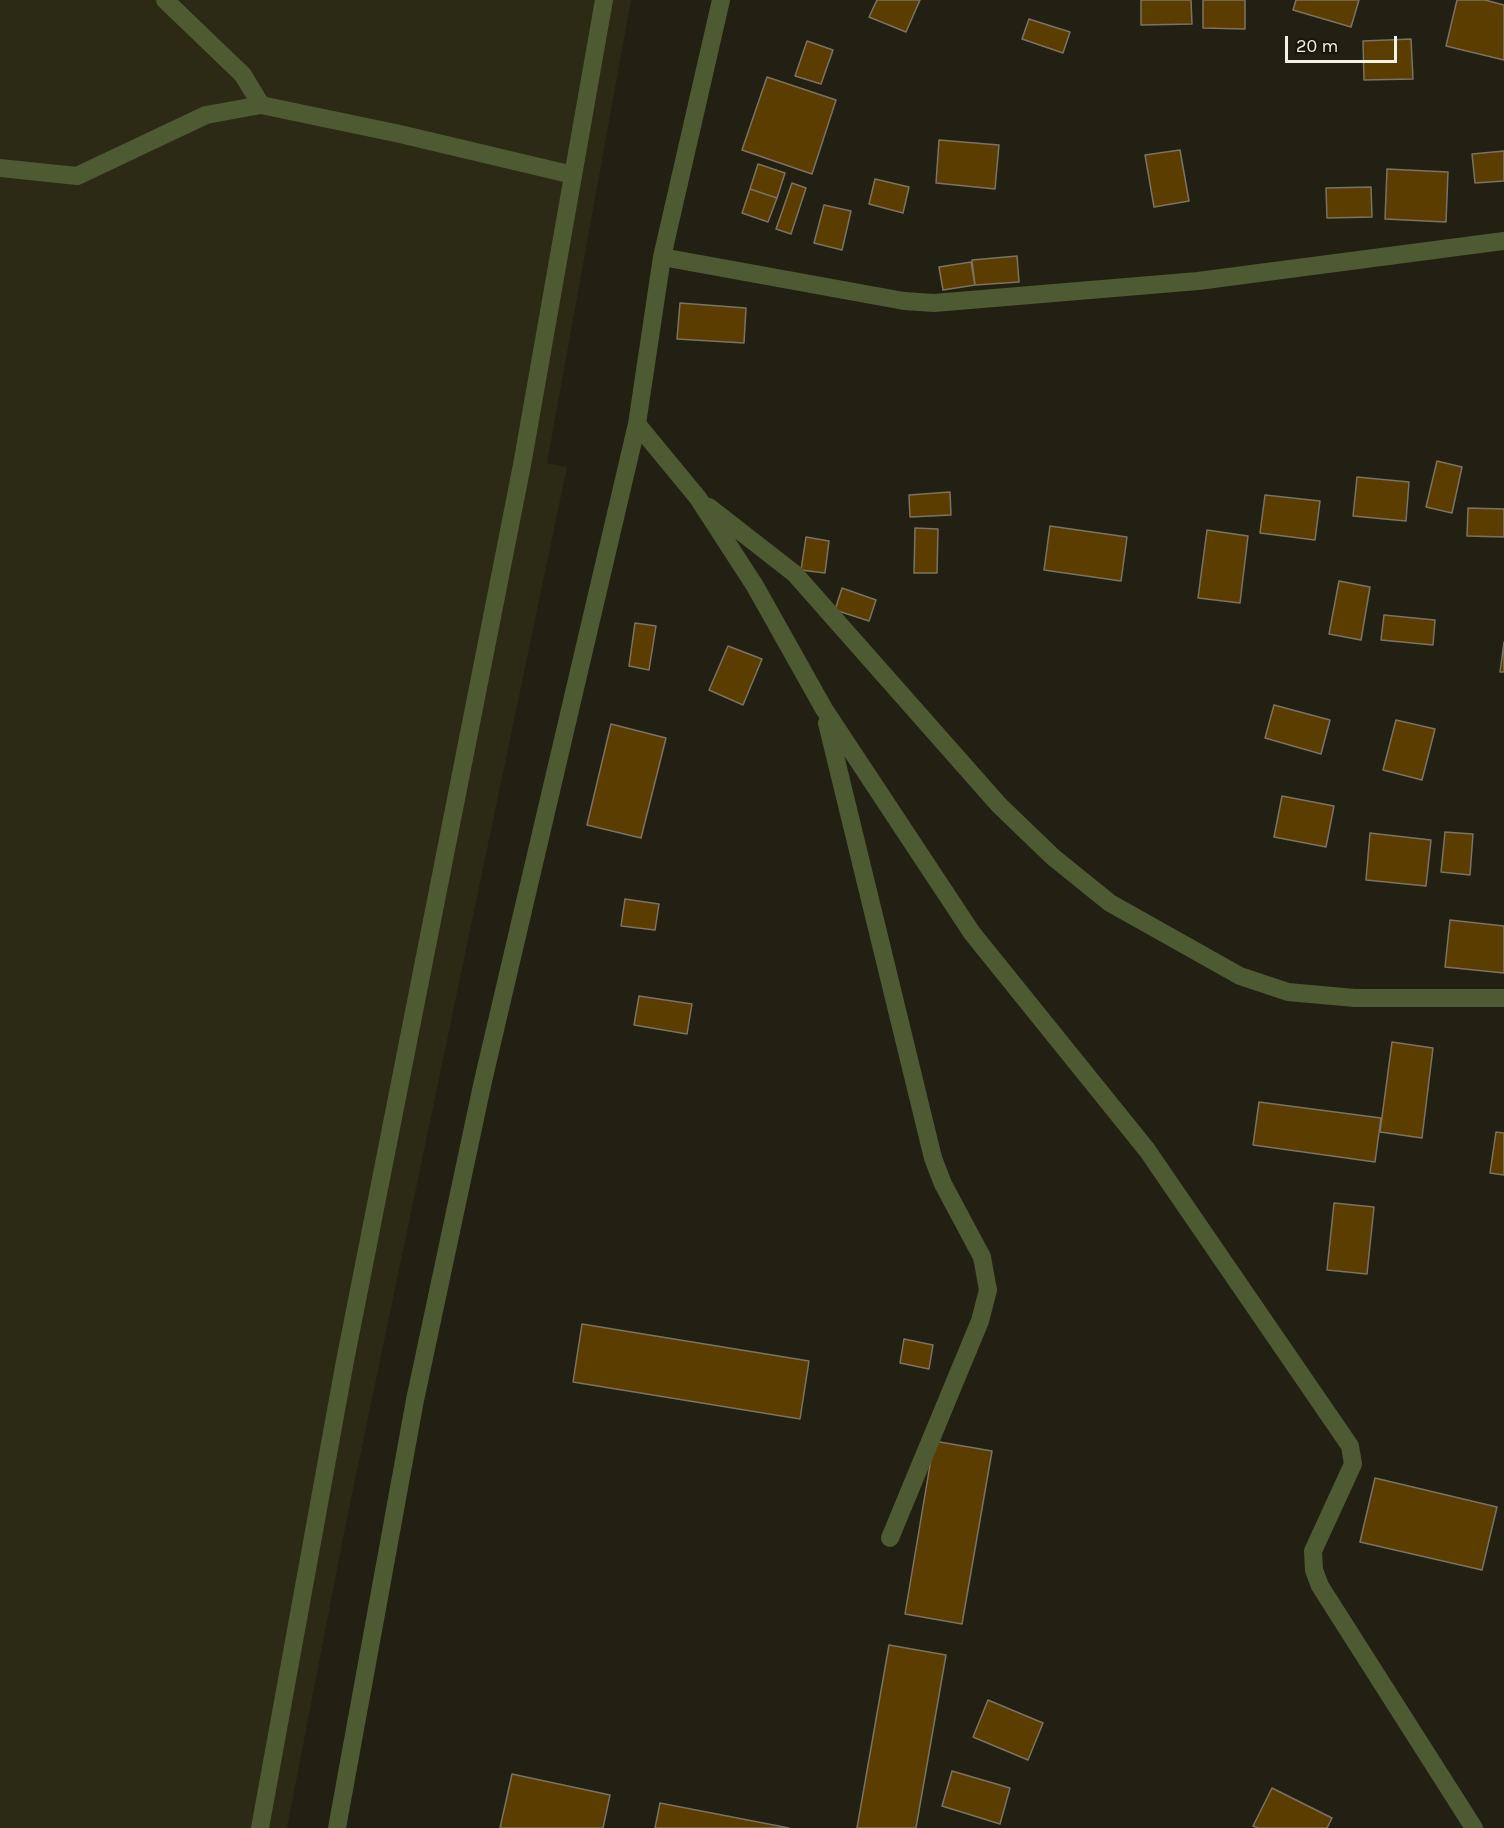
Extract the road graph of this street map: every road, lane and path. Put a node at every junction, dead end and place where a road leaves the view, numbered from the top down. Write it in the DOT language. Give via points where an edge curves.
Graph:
graph roads {
  1 [pos="165,0"];
  2 [pos="604,0"];
  3 [pos="721,0"];
  4 [pos="261,105"];
  5 [pos="0,168"];
  6 [pos="573,175"];
  7 [pos="1504,240"];
  8 [pos="662,257"];
  9 [pos="638,424"];
  10 [pos="698,498"];
  11 [pos="824,709"];
  12 [pos="1504,998"];
  13 [pos="890,1538"];
  14 [pos="260,1828"];
  15 [pos="338,1828"];
  16 [pos="1474,1828"];
  1 -- 4 [label="street" via="243,75"];
  2 -- 6 [label="street"];
  3 -- 8 [label="street"];
  4 -- 5 [label="street" via="206,115 77,176"];
  4 -- 6 [label="street"];
  6 -- 14 [label="street" via="522,465 345,1361"];
  7 -- 8 [label="street" via="1198,281 934,303"];
  8 -- 9 [label="street"];
  9 -- 10 [label="street"];
  9 -- 15 [label="street" via="478,1104 415,1400"];
  10 -- 11 [label="street" via="755,586"];
  10 -- 12 [label="street" via="801,579 999,805 1053,857 1110,903 1240,976 1288,992 1355,998"];
  11 -- 13 [label="street" via="933,1158 982,1257 988,1290 980,1322"];
  11 -- 16 [label="street" via="972,933 1147,1150 1350,1446 1353,1464 1313,1551 1314,1570 1320,1586"];
}
